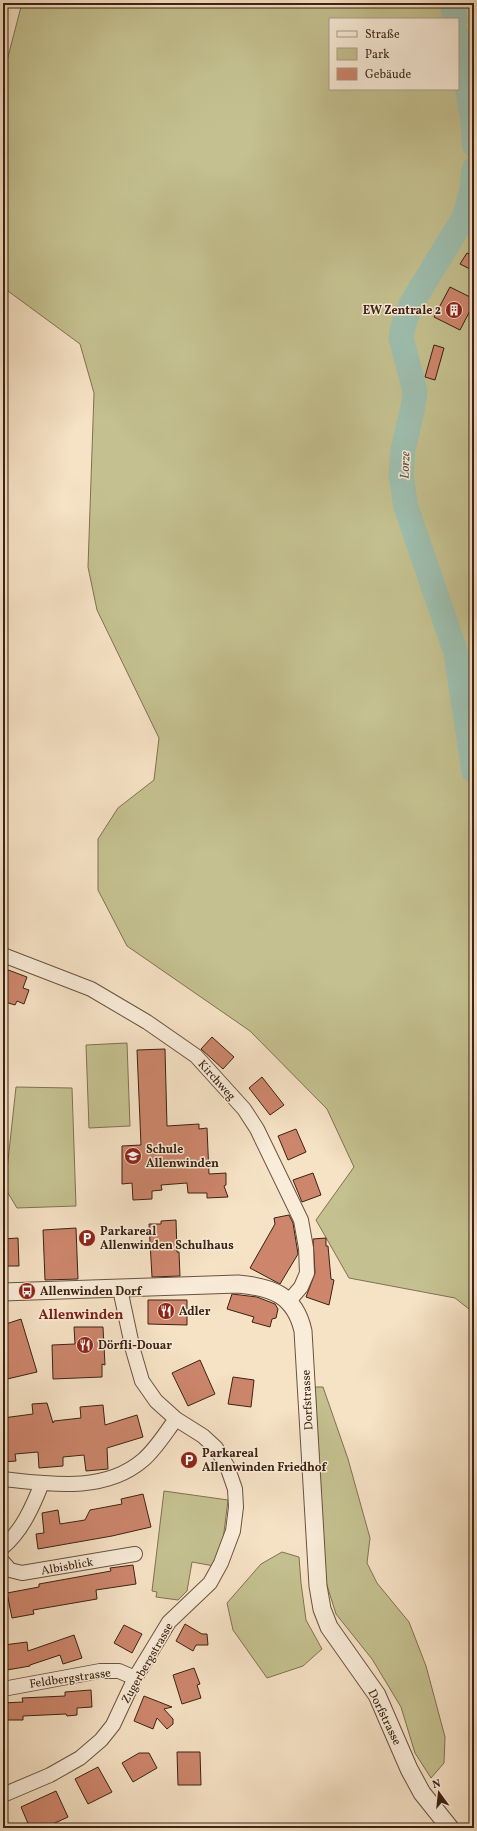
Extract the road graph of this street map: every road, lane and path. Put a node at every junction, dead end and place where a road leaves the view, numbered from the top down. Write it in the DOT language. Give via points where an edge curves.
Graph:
graph roads {
  1 [pos="3,955"];
  2 [pos="120,1289"];
  3 [pos="3,1292"];
  4 [pos="290,1301"];
  5 [pos="176,1419"];
  6 [pos="3,1479"];
  7 [pos="42,1483"];
  8 [pos="3,1547"];
  9 [pos="135,1554"];
  10 [pos="3,1562"];
  11 [pos="136,1678"];
  12 [pos="3,1689"];
  13 [pos="3,1795"];
  14 [pos="450,1828"];
  1 -- 4 [label="street, Kirchweg" via="91,989 148,1022 196,1056 244,1109 257,1129 301,1220 307,1273 301,1287"];
  2 -- 3 [label="street, Dorfstrasse"];
  2 -- 4 [label="street, Dorfstrasse" via="238,1284 270,1289"];
  2 -- 5 [label="street, Zugerbergstrasse" via="142,1381 156,1401"];
  4 -- 14 [label="street, Dorfstrasse" via="299,1315 303,1331 318,1586 322,1609 329,1626 376,1695 422,1793"];
  5 -- 7 [label="street" via="144,1459 117,1476 86,1484"];
  5 -- 11 [label="street, Zugerbergstrasse" via="203,1436 216,1448 227,1466 235,1489 233,1531 210,1583 169,1622"];
  6 -- 7 [label="street"];
  7 -- 8 [label="street" via="36,1500 14,1537"];
  9 -- 10 [label="street, Albisblick" via="22,1573 10,1570"];
  11 -- 12 [label="street, Feldbergstrasse" via="119,1671 100,1671"];
  11 -- 13 [label="street, Zugerbergstrasse" via="113,1725 101,1740 80,1758 50,1775"];
}
